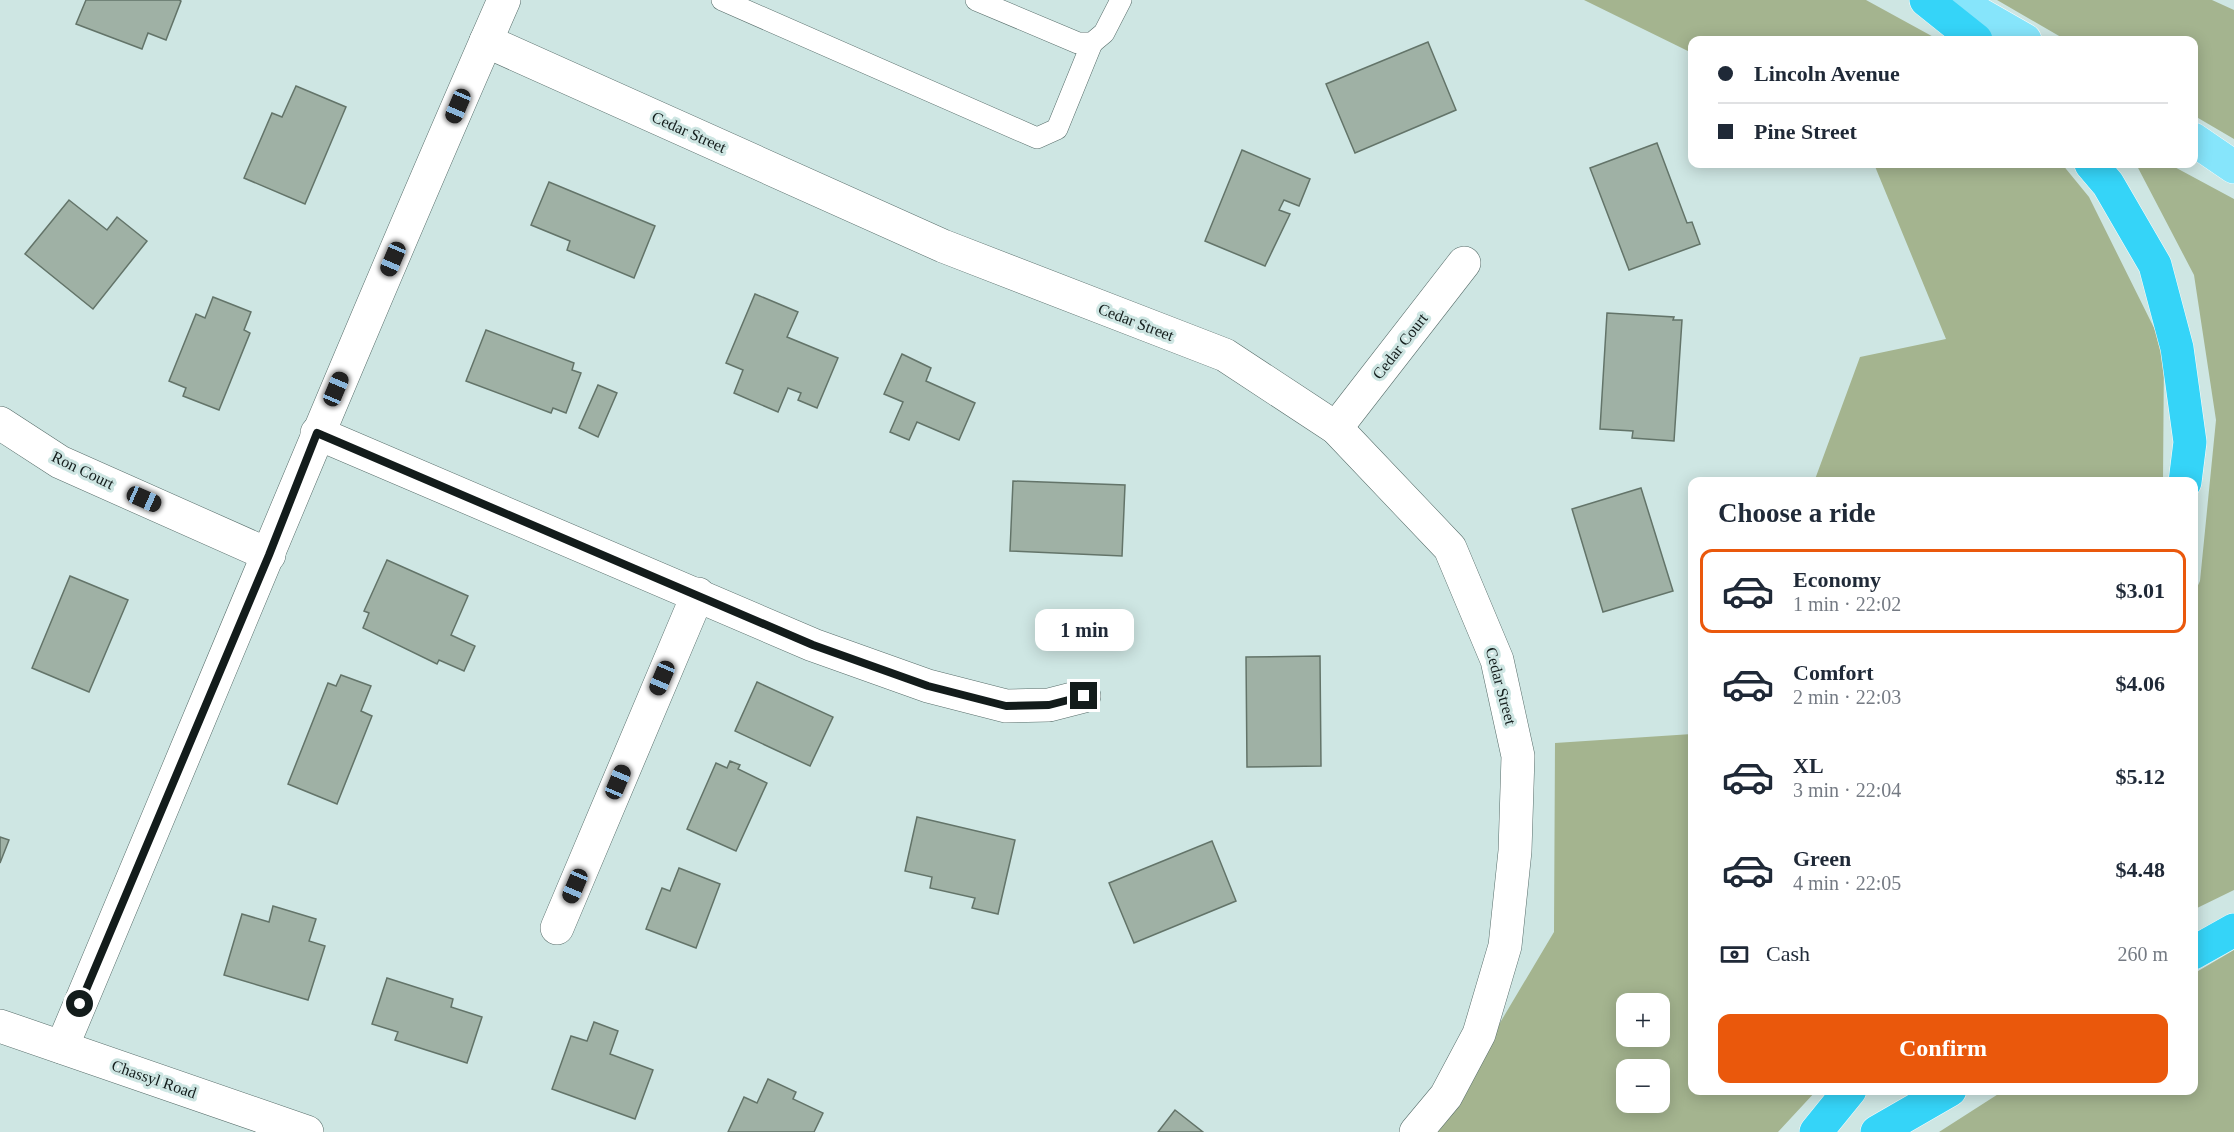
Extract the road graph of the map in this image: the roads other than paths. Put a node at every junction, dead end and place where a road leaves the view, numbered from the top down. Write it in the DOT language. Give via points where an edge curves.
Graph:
graph roads {
  1 [pos="504,0"];
  2 [pos="722,0"];
  3 [pos="976,0"];
  4 [pos="1121,0"];
  5 [pos="1926,0"];
  6 [pos="1955,0"];
  7 [pos="1971,36"];
  8 [pos="2018,36"];
  9 [pos="486,41"];
  10 [pos="1092,43"];
  11 [pos="2198,142"];
  12 [pos="2234,167"];
  13 [pos="2094,168"];
  14 [pos="1464,264"];
  15 [pos="0,423"];
  16 [pos="1336,428"];
  17 [pos="317,433"];
  18 [pos="2186,477"];
  19 [pos="269,555"];
  20 [pos="698,594"];
  21 [pos="1084,696"];
  22 [pos="557,928"];
  23 [pos="2234,930"];
  24 [pos="2198,950"];
  25 [pos="0,1026"];
  26 [pos="62,1047"];
  27 [pos="1846,1095"];
  28 [pos="1941,1095"];
  29 [pos="307,1132"];
  30 [pos="1416,1132"];
  31 [pos="1816,1132"];
  32 [pos="1877,1132"];
  1 -- 9 [label="street"];
  2 -- 10 [label="lane" via="1037,138 1057,129"];
  3 -- 10 [label="lane" via="1078,43"];
  4 -- 10 [label="lane" via="1104,33"];
  5 -- 7 [label="highway"];
  6 -- 8 [label="main road"];
  9 -- 16 [label="street, Cedar Street" via="943,246 1225,355"];
  9 -- 17 [label="street"];
  11 -- 12 [label="main road"];
  13 -- 18 [label="highway" via="2108,184 2155,265 2179,360 2190,442"];
  14 -- 16 [label="street, Cedar Court"];
  15 -- 19 [label="street, Ron Court" via="60,462"];
  16 -- 30 [label="street, Cedar Street" via="1450,548 1497,660 1518,756 1515,851 1505,946 1479,1034 1446,1096"];
  17 -- 19 [label="street"];
  17 -- 20 [label="street"];
  19 -- 26 [label="street"];
  20 -- 21 [label="street" via="813,645 928,686 1006,706 1049,705"];
  20 -- 22 [label="street"];
  23 -- 24 [label="highway"];
  25 -- 26 [label="street, Chassyl Road"];
  26 -- 29 [label="street, Chassyl Road"];
  27 -- 31 [label="highway"];
  28 -- 32 [label="highway"];
}
